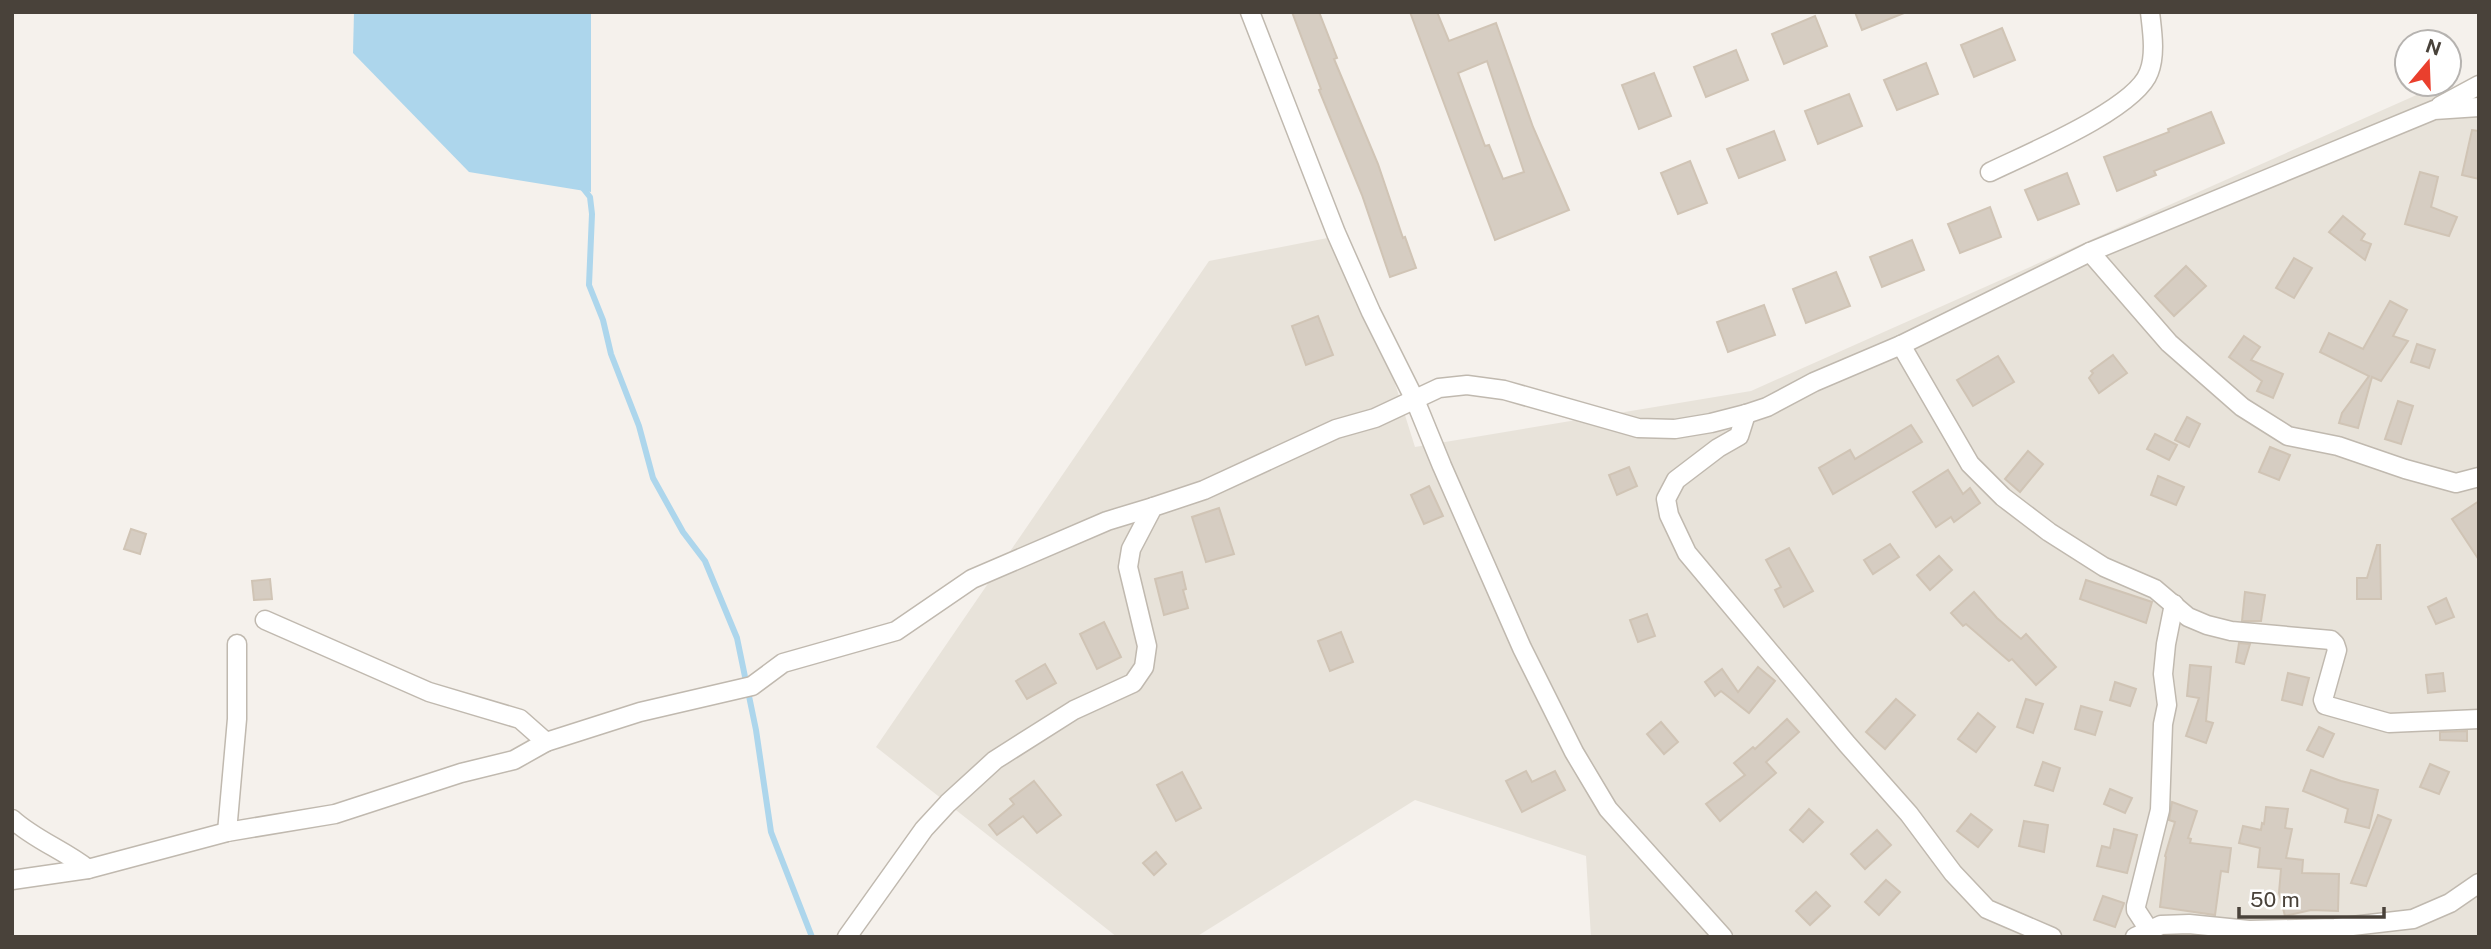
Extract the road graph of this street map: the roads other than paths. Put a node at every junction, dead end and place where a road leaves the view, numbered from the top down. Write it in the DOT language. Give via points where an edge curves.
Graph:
graph roads {
  1 [pos="1250,12"];
  2 [pos="2150,12"];
  3 [pos="2479,85"];
  4 [pos="2479,107"];
  5 [pos="2434,110"];
  6 [pos="1990,172"];
  7 [pos="2090,251"];
  8 [pos="1901,345"];
  9 [pos="1415,400"];
  10 [pos="1746,414"];
  11 [pos="2479,477"];
  12 [pos="1153,507"];
  13 [pos="2174,604"];
  14 [pos="265,620"];
  15 [pos="237,644"];
  16 [pos="2479,719"];
  17 [pos="546,742"];
  18 [pos="12,819"];
  19 [pos="228,832"];
  20 [pos="88,869"];
  21 [pos="12,880"];
  22 [pos="2479,883"];
  23 [pos="2413,919"];
  24 [pos="2142,933"];
  25 [pos="847,937"];
  26 [pos="1723,937"];
  27 [pos="2052,937"];
  28 [pos="2401,937"];
  1 -- 9 [label="street" via="1336,233"];
  2 -- 6 [label="street" via="2149,72 2134,94"];
  3 -- 5 [label="street"];
  4 -- 5 [label="street"];
  5 -- 7 [label="street"];
  7 -- 8 [label="street"];
  7 -- 11 [label="street" via="2169,343 2242,407 2288,436 2338,446 2456,483"];
  8 -- 10 [label="street"];
  8 -- 13 [label="street" via="1970,464 2003,497 2104,567 2155,589"];
  9 -- 10 [label="street" via="1440,388 1467,385 1504,390 1638,428 1675,429"];
  9 -- 12 [label="street" via="1336,429 1204,490"];
  9 -- 26 [label="street" via="1517,636 1574,752 1608,809"];
  10 -- 27 [label="street" via="1739,436 1676,480 1666,499 1669,516 1688,553 1987,909"];
  12 -- 17 [label="street" via="1107,521 972,579 896,631 783,663 752,686 640,712"];
  12 -- 25 [label="street" via="1131,549 1128,567 1147,646 1144,667 1133,683 1074,710 995,760 924,829"];
  13 -- 16 [label="street" via="2188,617 2231,631 2331,640 2337,650 2325,705 2389,723"];
  13 -- 24 [label="street" via="2163,674 2166,705 2160,810 2136,906"];
  14 -- 17 [label="street" via="429,691 520,719"];
  15 -- 19 [label="street" via="237,719"];
  17 -- 19 [label="street" via="514,761 461,773 335,814"];
  18 -- 20 [label="street"];
  19 -- 20 [label="street"];
  20 -- 21 [label="street"];
  22 -- 23 [label="street"];
  23 -- 24 [label="street" via="2335,928 2161,925"];
  23 -- 28 [label="street"];
}
